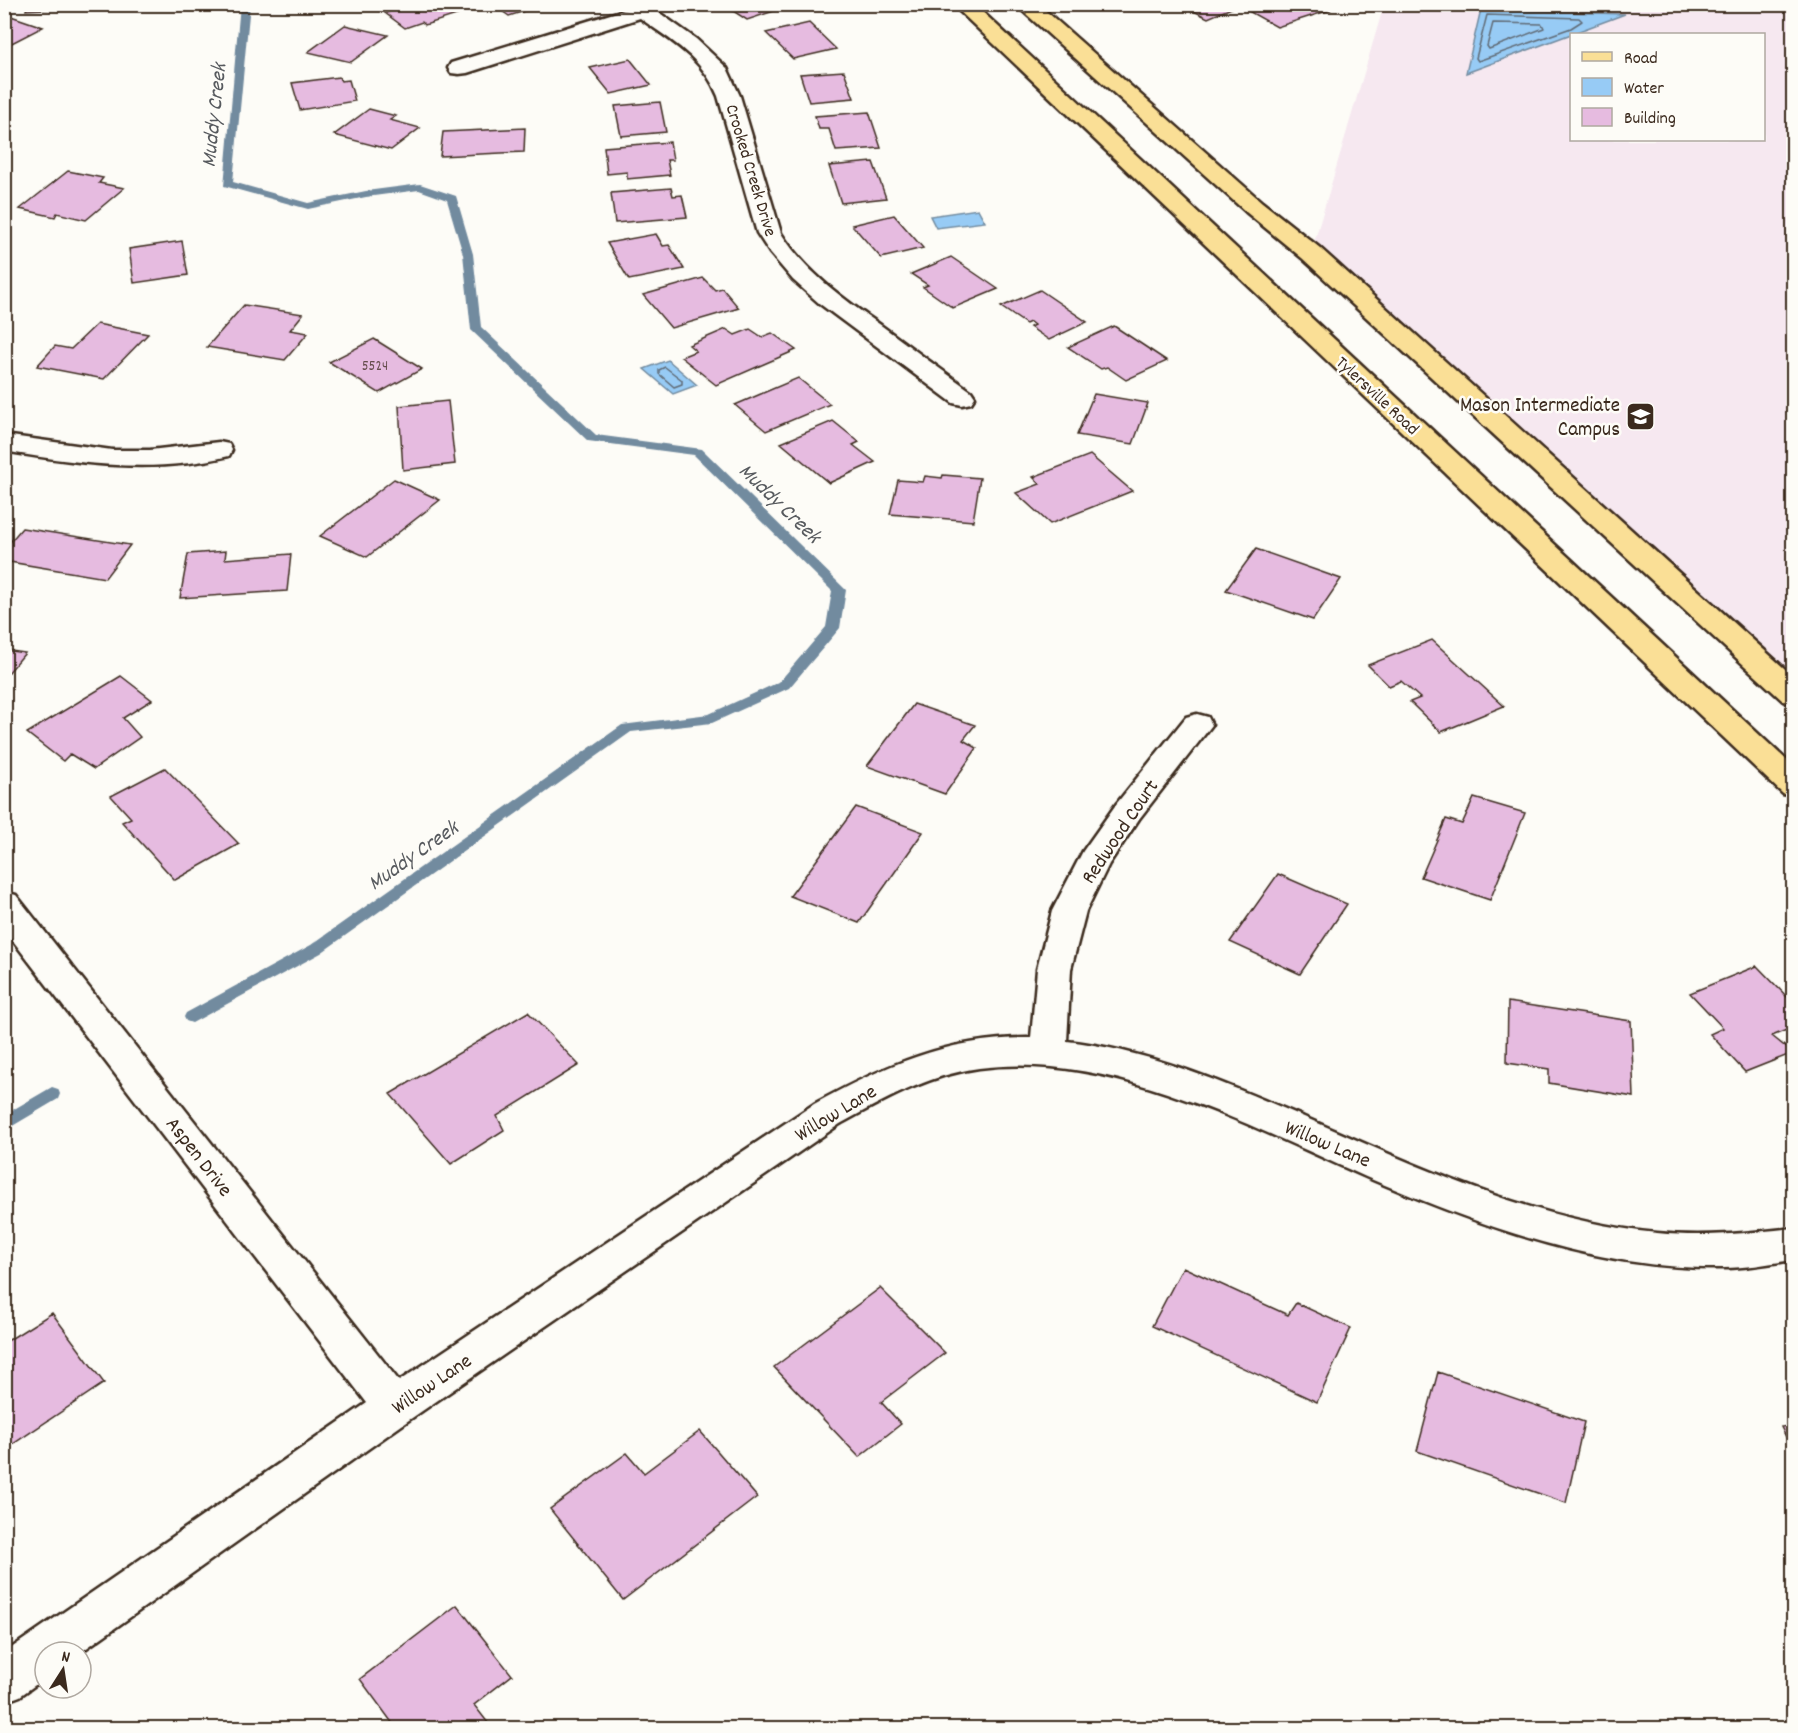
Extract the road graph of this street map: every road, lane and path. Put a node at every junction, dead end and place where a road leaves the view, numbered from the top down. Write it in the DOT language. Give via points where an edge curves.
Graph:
graph roads {
  1 [pos="962,4"];
  2 [pos="1025,4"];
  3 [pos="638,8"];
  4 [pos="459,68"];
  5 [pos="962,397"];
  6 [pos="4,442"];
  7 [pos="219,450"];
  8 [pos="1794,694"];
  9 [pos="1197,724"];
  10 [pos="1794,786"];
  11 [pos="4,904"];
  12 [pos="1048,1053"];
  13 [pos="1794,1244"];
  14 [pos="395,1407"];
  15 [pos="4,1680"];
  1 -- 10 [label="main road, Tylersville Road"];
  2 -- 8 [label="main road" via="1311,253"];
  3 -- 4 [label="street"];
  3 -- 5 [label="street, Crooked Creek Drive" via="689,43 719,74 769,233 797,272"];
  6 -- 7 [label="street" via="119,459"];
  9 -- 12 [label="street, Redwood Court" via="1095,859 1069,911 1054,969"];
  11 -- 14 [label="street, Aspen Drive"];
  12 -- 13 [label="street, Willow Lane" via="1118,1064 1194,1087 1468,1202 1555,1230 1645,1249 1736,1252"];
  12 -- 14 [label="street, Willow Lane" via="1003,1052 928,1066 893,1078 846,1103"];
  14 -- 15 [label="street, Willow Lane"];
}
